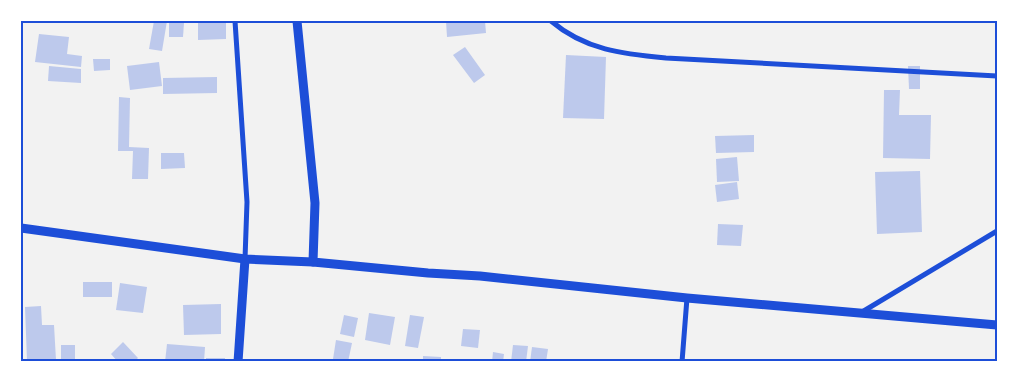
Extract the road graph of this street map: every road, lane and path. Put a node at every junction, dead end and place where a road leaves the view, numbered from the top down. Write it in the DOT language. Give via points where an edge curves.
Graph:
graph roads {
  1 [pos="235,21"];
  2 [pos="297,21"];
  3 [pos="551,21"];
  4 [pos="997,76"];
  5 [pos="21,228"];
  6 [pos="997,231"];
  7 [pos="245,259"];
  8 [pos="313,262"];
  9 [pos="687,298"];
  10 [pos="862,313"];
  11 [pos="997,325"];
  12 [pos="238,362"];
  13 [pos="682,362"];
  1 -- 7 [label="street" via="247,202"];
  2 -- 8 [label="street" via="315,203"];
  3 -- 4 [label="street" via="588,44 623,54"];
  5 -- 7 [label="street"];
  6 -- 10 [label="street"];
  7 -- 8 [label="street"];
  7 -- 12 [label="street"];
  8 -- 9 [label="street"];
  9 -- 10 [label="street"];
  9 -- 13 [label="street"];
  10 -- 11 [label="street"];
}
